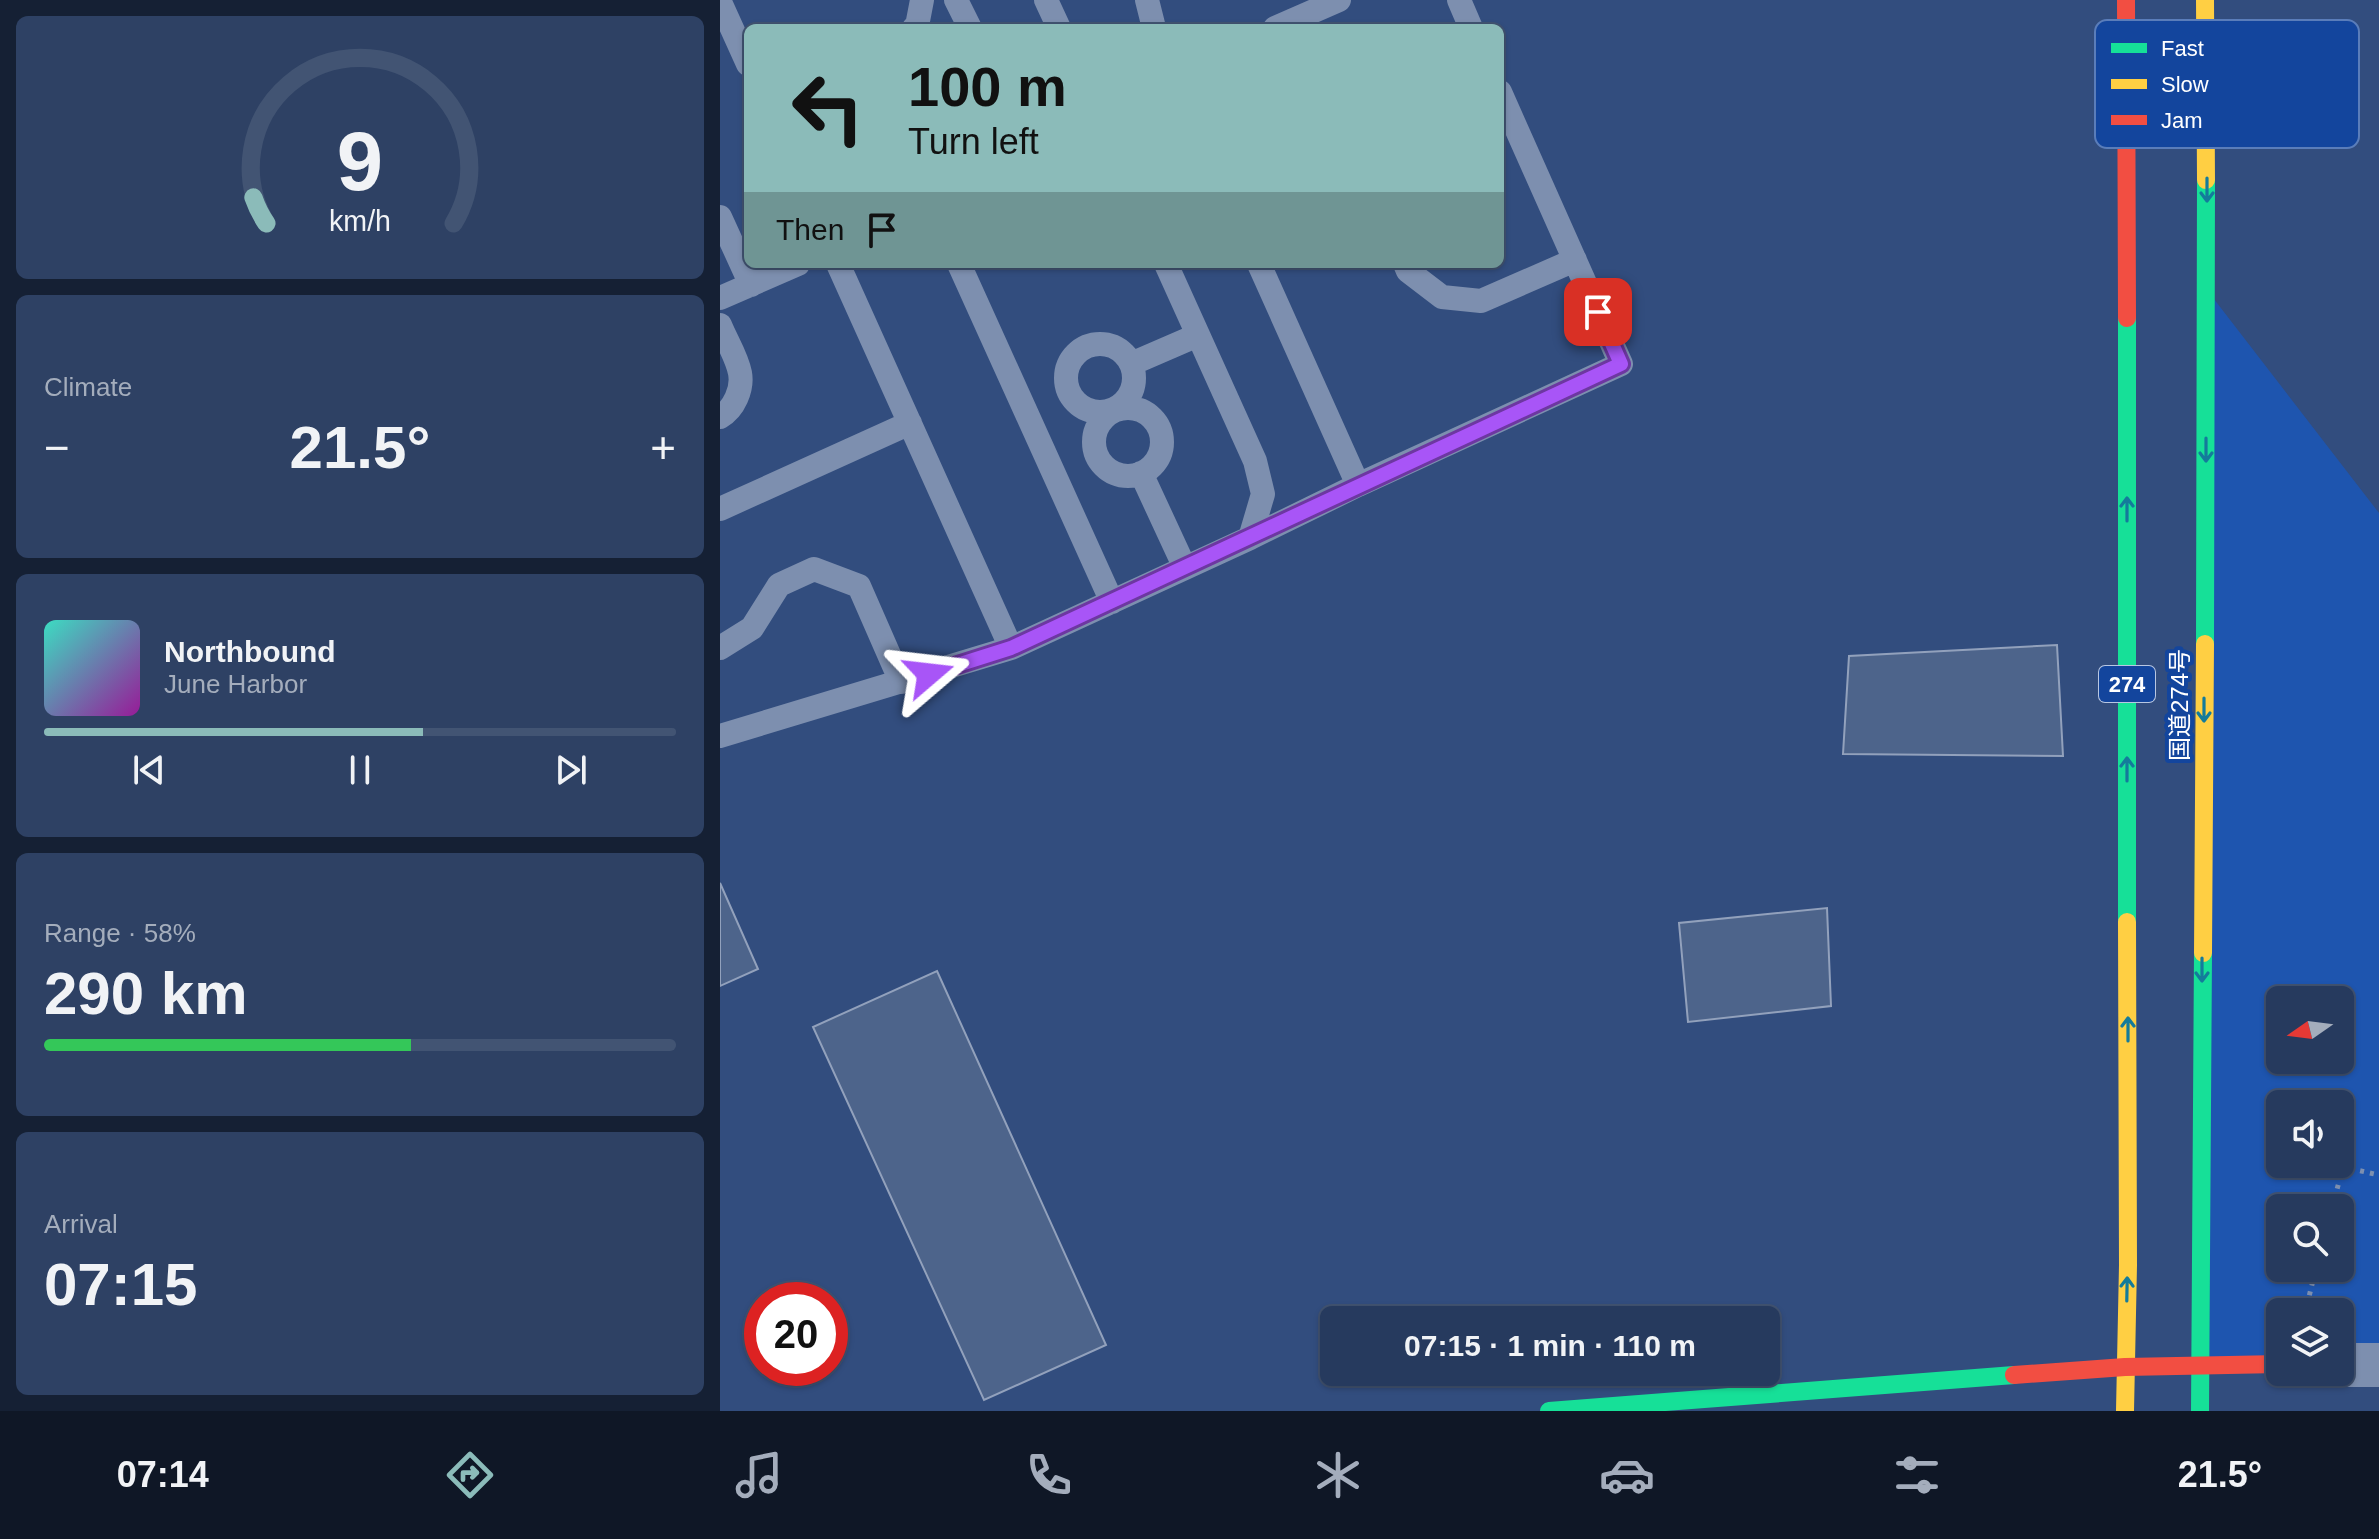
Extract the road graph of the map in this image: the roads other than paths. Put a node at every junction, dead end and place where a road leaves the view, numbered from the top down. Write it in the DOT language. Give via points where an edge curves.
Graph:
graph roads {
  1 [pos="922,0"];
  2 [pos="956,0"];
  3 [pos="1046,0"];
  4 [pos="1147,0"];
  5 [pos="1339,0"];
  6 [pos="1459,0"];
  7 [pos="2126,0"];
  8 [pos="2205,0"];
  9 [pos="723,3"];
  10 [pos="1309,6"];
  11 [pos="2126,20"];
  12 [pos="2205,20"];
  13 [pos="917,24"];
  14 [pos="968,24"];
  15 [pos="1057,24"];
  16 [pos="1153,24"];
  17 [pos="1281,24"];
  18 [pos="1469,24"];
  19 [pos="744,54"];
  20 [pos="1504,101"];
  21 [pos="2126,148"];
  22 [pos="2206,148"];
  23 [pos="720,217"];
  24 [pos="1575,260"];
  25 [pos="789,268"];
  26 [pos="840,268"];
  27 [pos="961,268"];
  28 [pos="1168,268"];
  29 [pos="1261,268"];
  30 [pos="1407,268"];
  31 [pos="751,285"];
  32 [pos="720,298"];
  33 [pos="720,325"];
  34 [pos="1198,335"];
  35 [pos="1131,364"];
  36 [pos="1114,410"];
  37 [pos="720,417"];
  38 [pos="910,423"];
  39 [pos="1141,473"];
  40 [pos="1358,485"];
  41 [pos="720,509"];
  42 [pos="1250,538"];
  43 [pos="1185,568"];
  44 [pos="1112,602"];
  45 [pos="720,648"];
  46 [pos="1011,648"];
  47 [pos="901,682"];
  48 [pos="720,736"];
  49 [pos="2199,1364"];
  50 [pos="2266,1364"];
  51 [pos="2354,1365"];
  52 [pos="2379,1365"];
  53 [pos="2125,1367"];
  54 [pos="1549,1411"];
  55 [pos="2125,1411"];
  56 [pos="2200,1411"];
  1 -- 13 [label="lane"];
  2 -- 14 [label="lane"];
  3 -- 15 [label="lane"];
  4 -- 16 [label="lane"];
  5 -- 10 [label="lane"];
  6 -- 18 [label="lane"];
  11 -- 7 [label="main road, 274, one-way"];
  8 -- 12 [label="main road, 国道274号, one-way"];
  9 -- 19 [label="lane"];
  10 -- 17 [label="lane"];
  20 -- 24 [label="lane"];
  53 -- 21 [label="main road, 274, one-way"];
  22 -- 49 [label="main road, 国道274号, one-way"];
  23 -- 31 [label="lane"];
  24 -- 30 [label="lane" via="1481,301 1442,297"];
  24 -- 40 [label="lane" via="1621,364"];
  25 -- 31 [label="lane"];
  26 -- 38 [label="lane"];
  27 -- 44 [label="lane"];
  28 -- 34 [label="lane"];
  29 -- 40 [label="lane"];
  31 -- 32 [label="lane"];
  33 -- 37 [label="lane" via="740,374 730,412"];
  34 -- 35 [label="lane"];
  34 -- 42 [label="lane" via="1255,461 1263,494"];
  35 -- 36 [label="lane" via="1134,386"];
  35 -- 36 [label="lane" via="1117,348 1095,344 1069,364 1067,387 1080,406 1103,413"];
  36 -- 39 [label="lane" via="1136,408 1159,428 1161,450"];
  36 -- 39 [label="lane" via="1104,416 1093,437 1094,449 1107,469 1129,476"];
  38 -- 41 [label="lane"];
  38 -- 46 [label="lane"];
  39 -- 43 [label="lane"];
  40 -- 42 [label="lane"];
  42 -- 43 [label="lane"];
  43 -- 44 [label="lane"];
  44 -- 46 [label="lane"];
  45 -- 47 [label="lane" via="752,628 779,585 814,569 859,586"];
  46 -- 47 [label="lane"];
  47 -- 48 [label="lane"];
  49 -- 50 [label="main road"];
  49 -- 53 [label="main road"];
  49 -- 56 [label="main road, 国道274号"];
  51 -- 52 [label="street"];
  53 -- 54 [label="main road"];
  53 -- 55 [label="main road, 274"];
}
